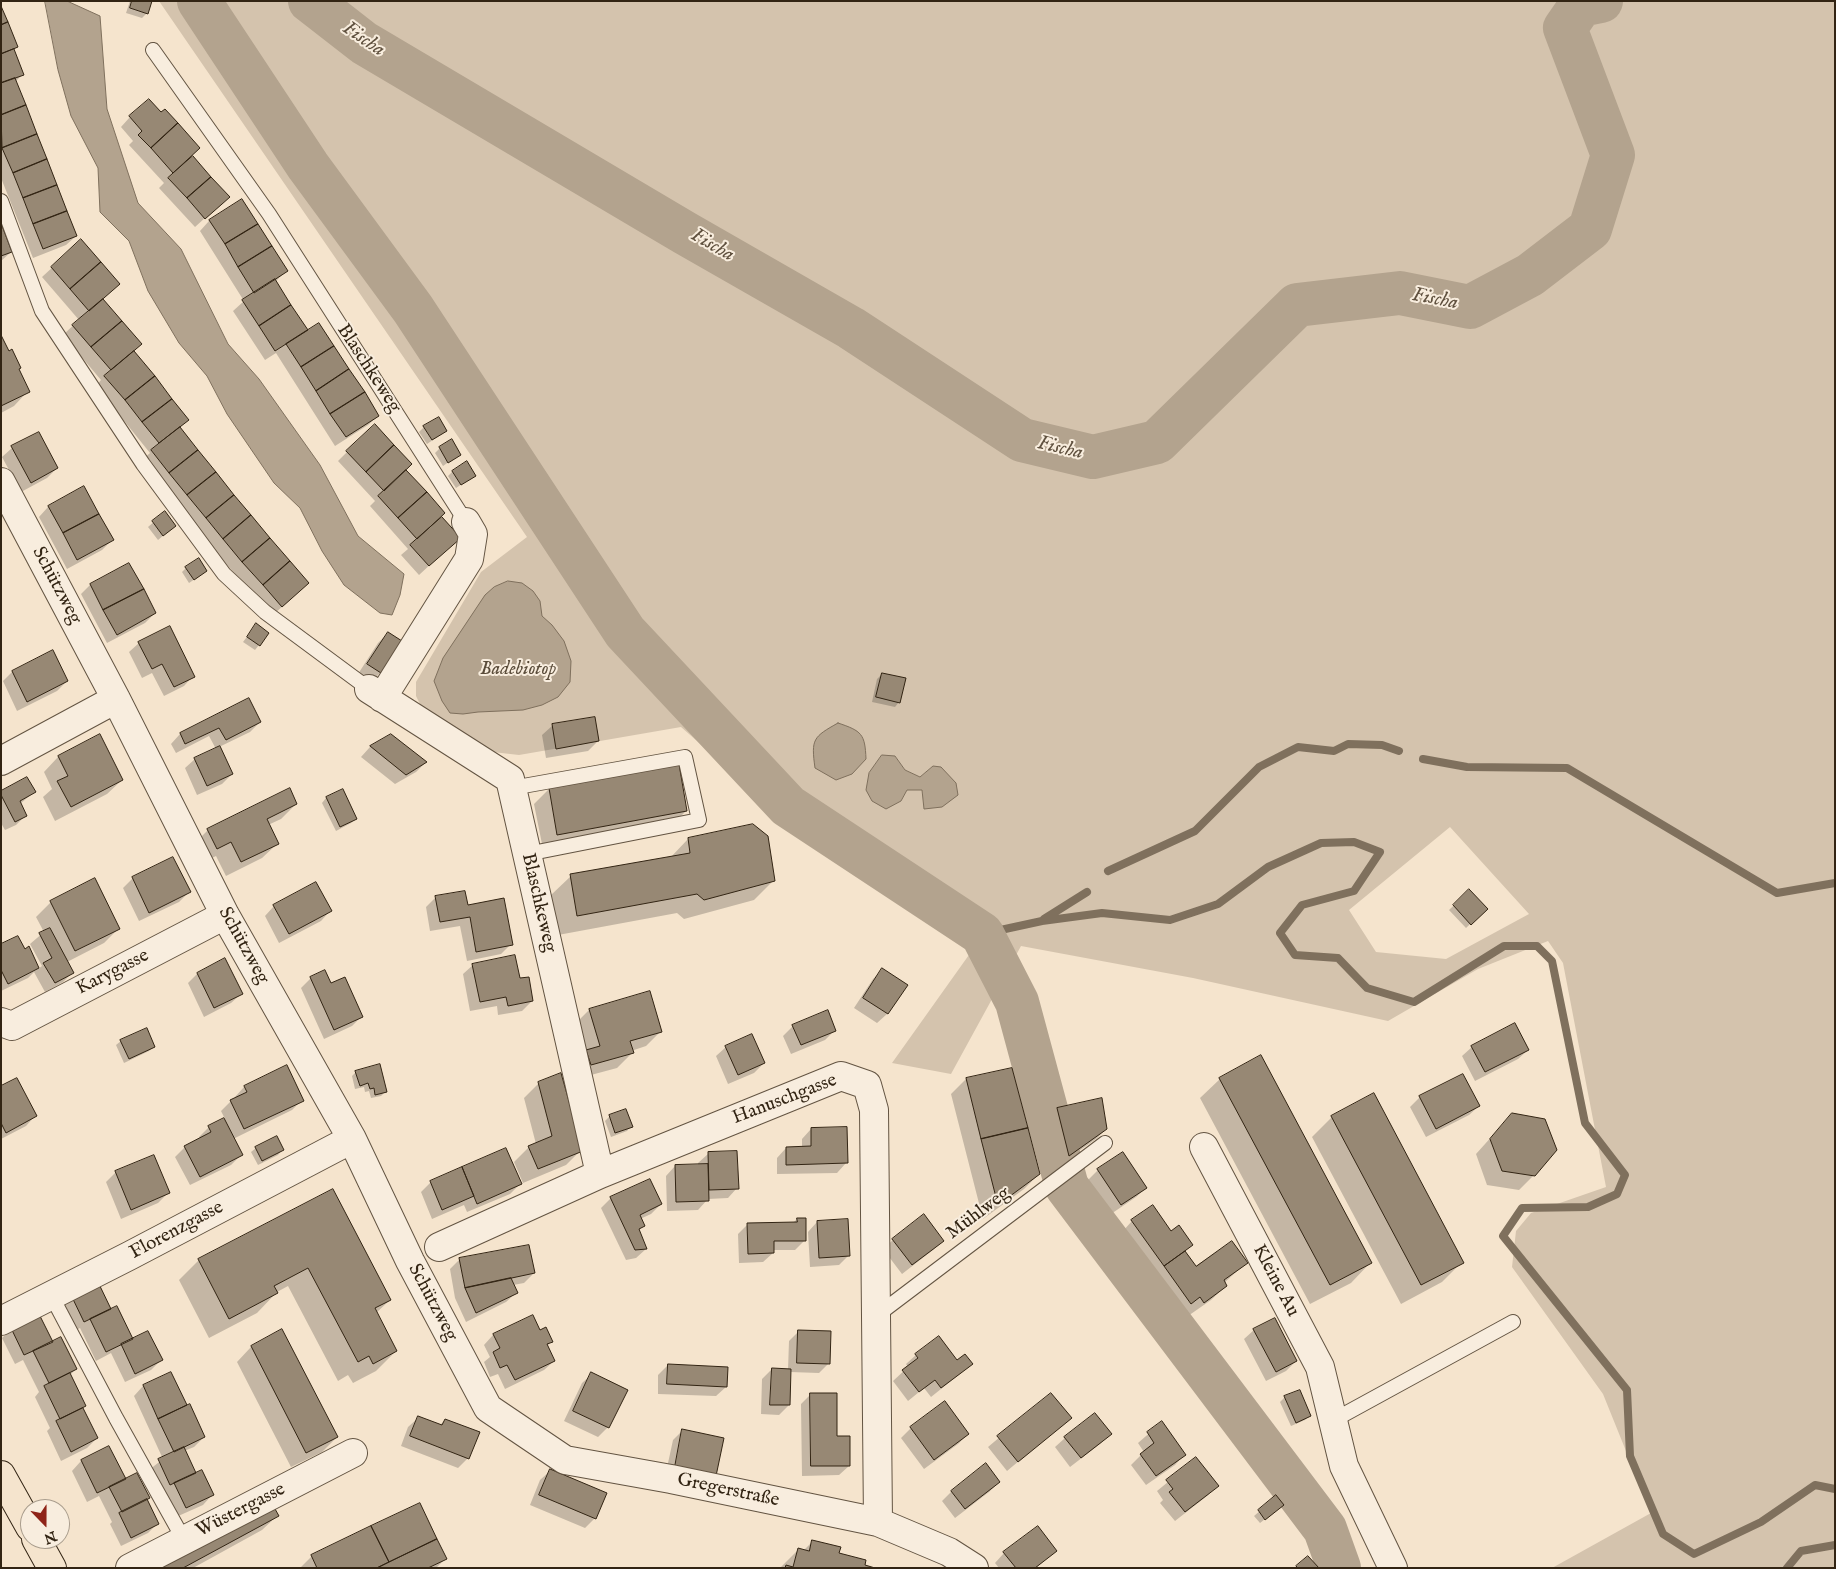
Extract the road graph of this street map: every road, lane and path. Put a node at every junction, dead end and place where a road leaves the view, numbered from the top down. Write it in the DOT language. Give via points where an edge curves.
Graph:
graph roads {
  1 [pos="153,50"];
  2 [pos="1,201"];
  3 [pos="1,482"];
  4 [pos="466,522"];
  5 [pos="376,693"];
  6 [pos="116,699"];
  7 [pos="1,762"];
  8 [pos="512,788"];
  9 [pos="527,854"];
  10 [pos="225,915"];
  11 [pos="1,1022"];
  12 [pos="352,1139"];
  13 [pos="1105,1143"];
  14 [pos="1204,1147"];
  15 [pos="600,1174"];
  16 [pos="439,1247"];
  17 [pos="51,1296"];
  18 [pos="876,1316"];
  19 [pos="1,1321"];
  20 [pos="1513,1322"];
  21 [pos="488,1408"];
  22 [pos="1332,1421"];
  23 [pos="353,1454"];
  24 [pos="1,1475"];
  25 [pos="20,1509"];
  26 [pos="878,1522"];
  27 [pos="184,1540"];
  28 [pos="42,1549"];
  29 [pos="52,1568"];
  30 [pos="130,1568"];
  31 [pos="974,1568"];
  32 [pos="1393,1568"];
  1 -- 4 [label="lane, Blaschkeweg" via="269,214"];
  2 -- 5 [label="lane, Blaschkeweg" via="42,311 143,464 224,574 265,612"];
  3 -- 6 [label="street, Schützweg"];
  4 -- 5 [label="street, Blaschkeweg" via="473,534 469,559"];
  5 -- 8 [label="street, Blaschkeweg" via="510,779"];
  6 -- 7 [label="street"];
  6 -- 10 [label="street, Schützweg"];
  8 -- 9 [label="street, Blaschkeweg"];
  8 -- 9 [label="lane" via="685,757 699,820"];
  9 -- 15 [label="street, Blaschkeweg"];
  10 -- 11 [label="street, Karygasse" via="12,1026"];
  10 -- 12 [label="street, Schützweg"];
  12 -- 17 [label="street, Florenzgasse"];
  12 -- 21 [label="street, Schützweg" via="410,1261"];
  13 -- 18 [label="lane, Mühlweg"];
  14 -- 22 [label="street, Kleine Au" via="1320,1367"];
  15 -- 16 [label="street, Hanuschgasse"];
  15 -- 18 [label="street, Hanuschgasse" via="841,1076 867,1085 874,1110"];
  17 -- 19 [label="street, Florenzgasse"];
  17 -- 27 [label="lane"];
  18 -- 26 [label="street, Hanuschgasse"];
  20 -- 22 [label="lane"];
  21 -- 26 [label="street, Gregerstraße" via="565,1460"];
  22 -- 32 [label="street, Kleine Au" via="1344,1466"];
  23 -- 27 [label="street, Wüstergasse"];
  24 -- 25 [label="main road"];
  26 -- 31 [label="street, Gregerstraße" via="949,1552"];
  27 -- 30 [label="street, Wüstergasse"];
  28 -- 29 [label="main road"];
}
